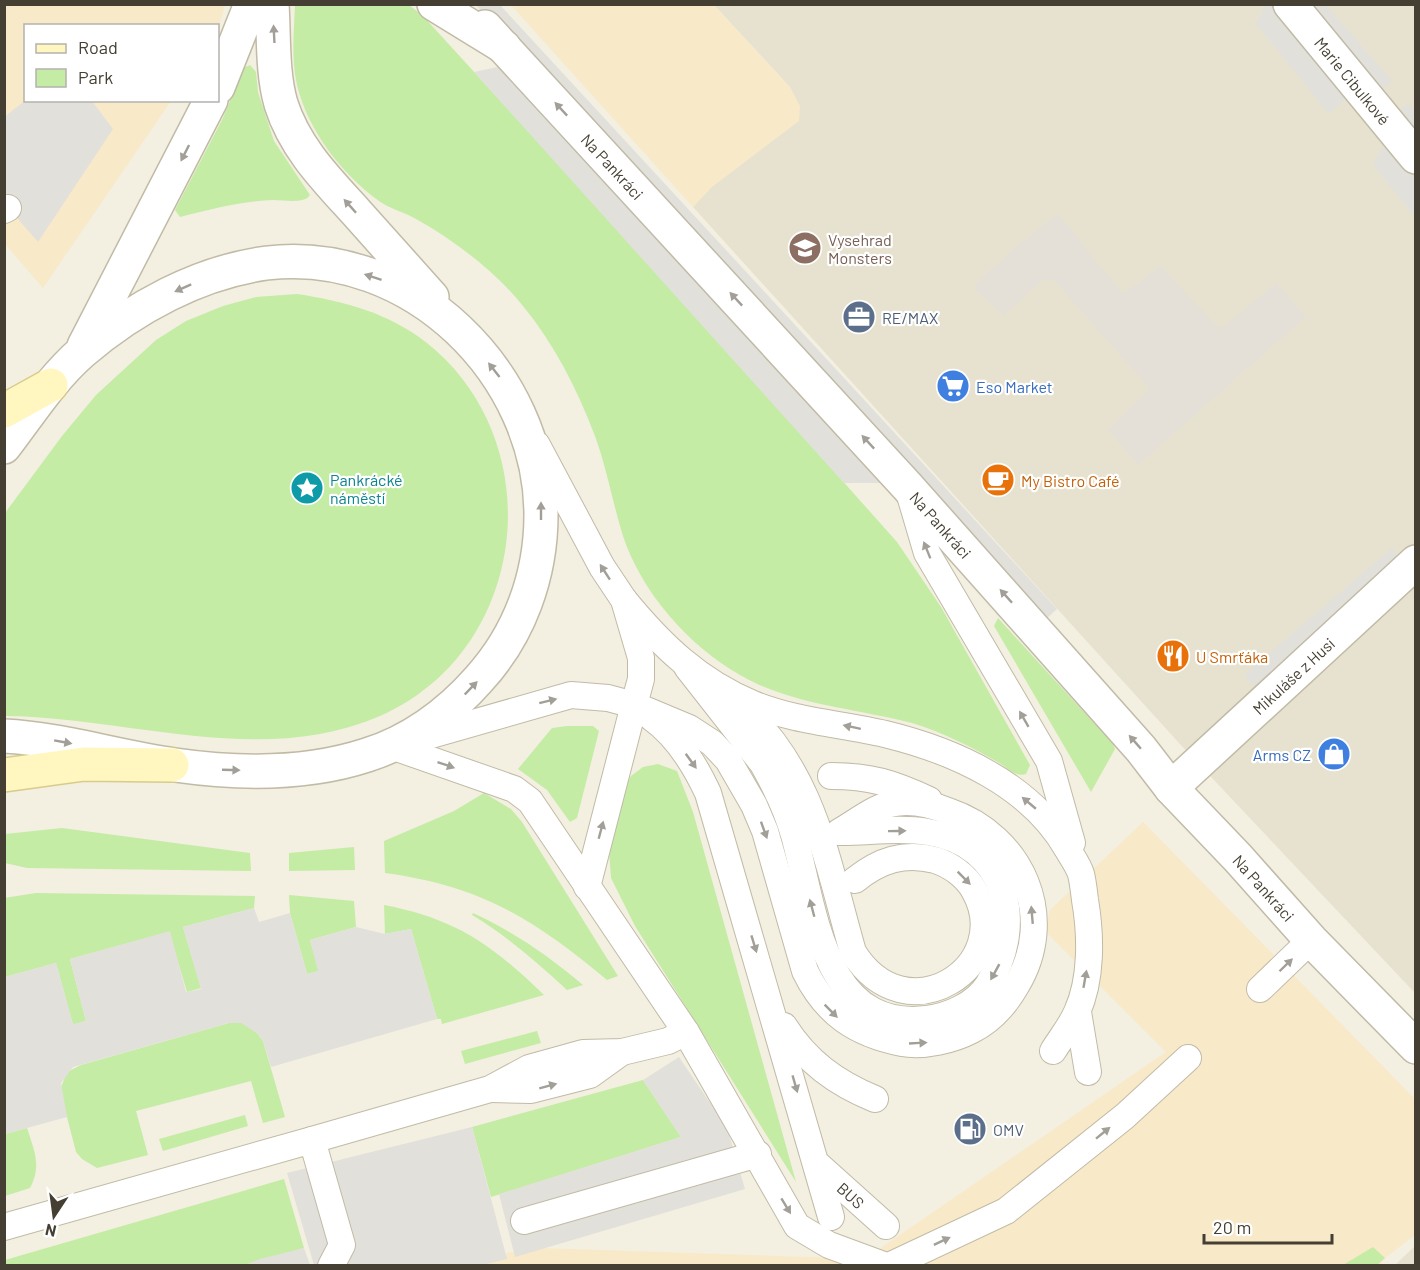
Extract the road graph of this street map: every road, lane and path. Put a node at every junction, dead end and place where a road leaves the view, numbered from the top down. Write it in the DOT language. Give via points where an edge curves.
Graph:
graph roads {
  1 [pos="251,4"];
  2 [pos="272,4"];
  3 [pos="434,4"];
  4 [pos="462,4"];
  5 [pos="1290,4"];
  6 [pos="504,48"];
  7 [pos="219,84"];
  8 [pos="210,102"];
  9 [pos="1416,156"];
  10 [pos="459,327"];
  11 [pos="80,354"];
  12 [pos="51,385"];
  13 [pos="4,411"];
  14 [pos="522,419"];
  15 [pos="4,447"];
  16 [pos="907,486"];
  17 [pos="1416,562"];
  18 [pos="624,600"];
  19 [pos="687,667"];
  20 [pos="723,690"];
  21 [pos="634,705"];
  22 [pos="4,736"];
  23 [pos="391,746"];
  24 [pos="773,759"];
  25 [pos="172,765"];
  26 [pos="4,775"];
  27 [pos="831,776"];
  28 [pos="1171,788"];
  29 [pos="970,818"];
  30 [pos="1080,872"];
  31 [pos="855,880"];
  32 [pos="586,887"];
  33 [pos="1311,940"];
  34 [pos="1260,989"];
  35 [pos="773,1008"];
  36 [pos="1078,1012"];
  37 [pos="866,1020"];
  38 [pos="686,1032"];
  39 [pos="1416,1047"];
  40 [pos="1053,1051"];
  41 [pos="1188,1058"];
  42 [pos="1088,1072"];
  43 [pos="875,1099"];
  44 [pos="312,1140"];
  45 [pos="758,1154"];
  46 [pos="818,1164"];
  47 [pos="831,1217"];
  48 [pos="524,1221"];
  49 [pos="886,1226"];
  50 [pos="4,1227"];
  51 [pos="331,1266"];
  52 [pos="887,1266"];
  1 -- 7 [label="street"];
  10 -- 2 [label="street, one-way" via="323,176 292,132 276,75"];
  3 -- 6 [label="street"];
  4 -- 6 [label="street, Na Pankráci"];
  5 -- 9 [label="street, Marie Cibulkové"];
  16 -- 6 [label="street, Na Pankráci, one-way"];
  8 -- 11 [label="street, one-way"];
  10 -- 11 [label="street, one-way" via="387,282 333,266 269,263 236,269 180,289 122,322"];
  14 -- 10 [label="street, one-way" via="500,377"];
  11 -- 12 [label="street"];
  12 -- 13 [label="main road"];
  12 -- 15 [label="street"];
  18 -- 14 [label="lane, one-way"];
  23 -- 14 [label="street, one-way" via="431,723 471,689 490,667 521,615 541,537 538,474"];
  28 -- 16 [label="street, Na Pankráci, one-way" via="1141,748"];
  30 -- 16 [label="lane, one-way" via="1048,761 927,553"];
  17 -- 28 [label="street, Mikuláše z Husi"];
  18 -- 19 [label="lane" via="656,639"];
  18 -- 21 [label="lane" via="641,658"];
  19 -- 20 [label="lane"];
  19 -- 24 [label="lane"];
  20 -- 24 [label="lane" via="759,722"];
  30 -- 20 [label="lane, one-way" via="1041,812 977,767 887,735 755,705"];
  23 -- 21 [label="lane, one-way" via="570,695"];
  32 -- 21 [label="lane, one-way"];
  21 -- 35 [label="lane, one-way" via="659,723 678,744 696,767 708,793"];
  21 -- 37 [label="lane, one-way" via="689,728 712,743 739,777 765,831 805,971 815,992 842,1021"];
  22 -- 25 [label="street, one-way" via="36,738"];
  25 -- 23 [label="street, one-way" via="303,769"];
  23 -- 32 [label="lane, one-way" via="514,789 530,801"];
  31 -- 24 [label="lane, one-way" via="883,861 921,856 958,872 978,897 983,932 970,965 942,986 913,992 873,977 853,952 801,785"];
  37 -- 24 [label="lane, one-way" via="855,998 832,971 824,952"];
  25 -- 26 [label="main road" via="84,764"];
  27 -- 29 [label="lane" via="887,781"];
  28 -- 33 [label="street, Na Pankráci"];
  37 -- 29 [label="lane, one-way" via="906,1044 962,1035 987,1022 1006,1002 1023,974 1033,943 1033,912 1027,884 1013,856"];
  29 -- 37 [label="lane, one-way" via="913,802 891,804 839,832 928,832 949,837 984,859 995,873 1008,912 1005,951 998,968 985,989 966,1006 943,1017"];
  36 -- 30 [label="lane, one-way" via="1090,943"];
  32 -- 38 [label="lane"];
  34 -- 33 [label="lane, one-way"];
  33 -- 39 [label="street, Na Pankráci"];
  35 -- 43 [label="lane" via="808,1059 829,1076"];
  35 -- 46 [label="lane, one-way"];
  36 -- 40 [label="lane"];
  36 -- 42 [label="lane"];
  38 -- 44 [label="lane" via="668,1041 622,1052 590,1074 531,1090 490,1089"];
  38 -- 45 [label="lane"];
  52 -- 41 [label="lane, one-way" via="1006,1212 1125,1116"];
  44 -- 50 [label="lane"];
  44 -- 51 [label="lane" via="342,1245"];
  45 -- 48 [label="lane"];
  45 -- 52 [label="lane, one-way" via="797,1226 829,1245"];
  46 -- 47 [label="lane"];
  46 -- 49 [label="lane, BUS"];
}
